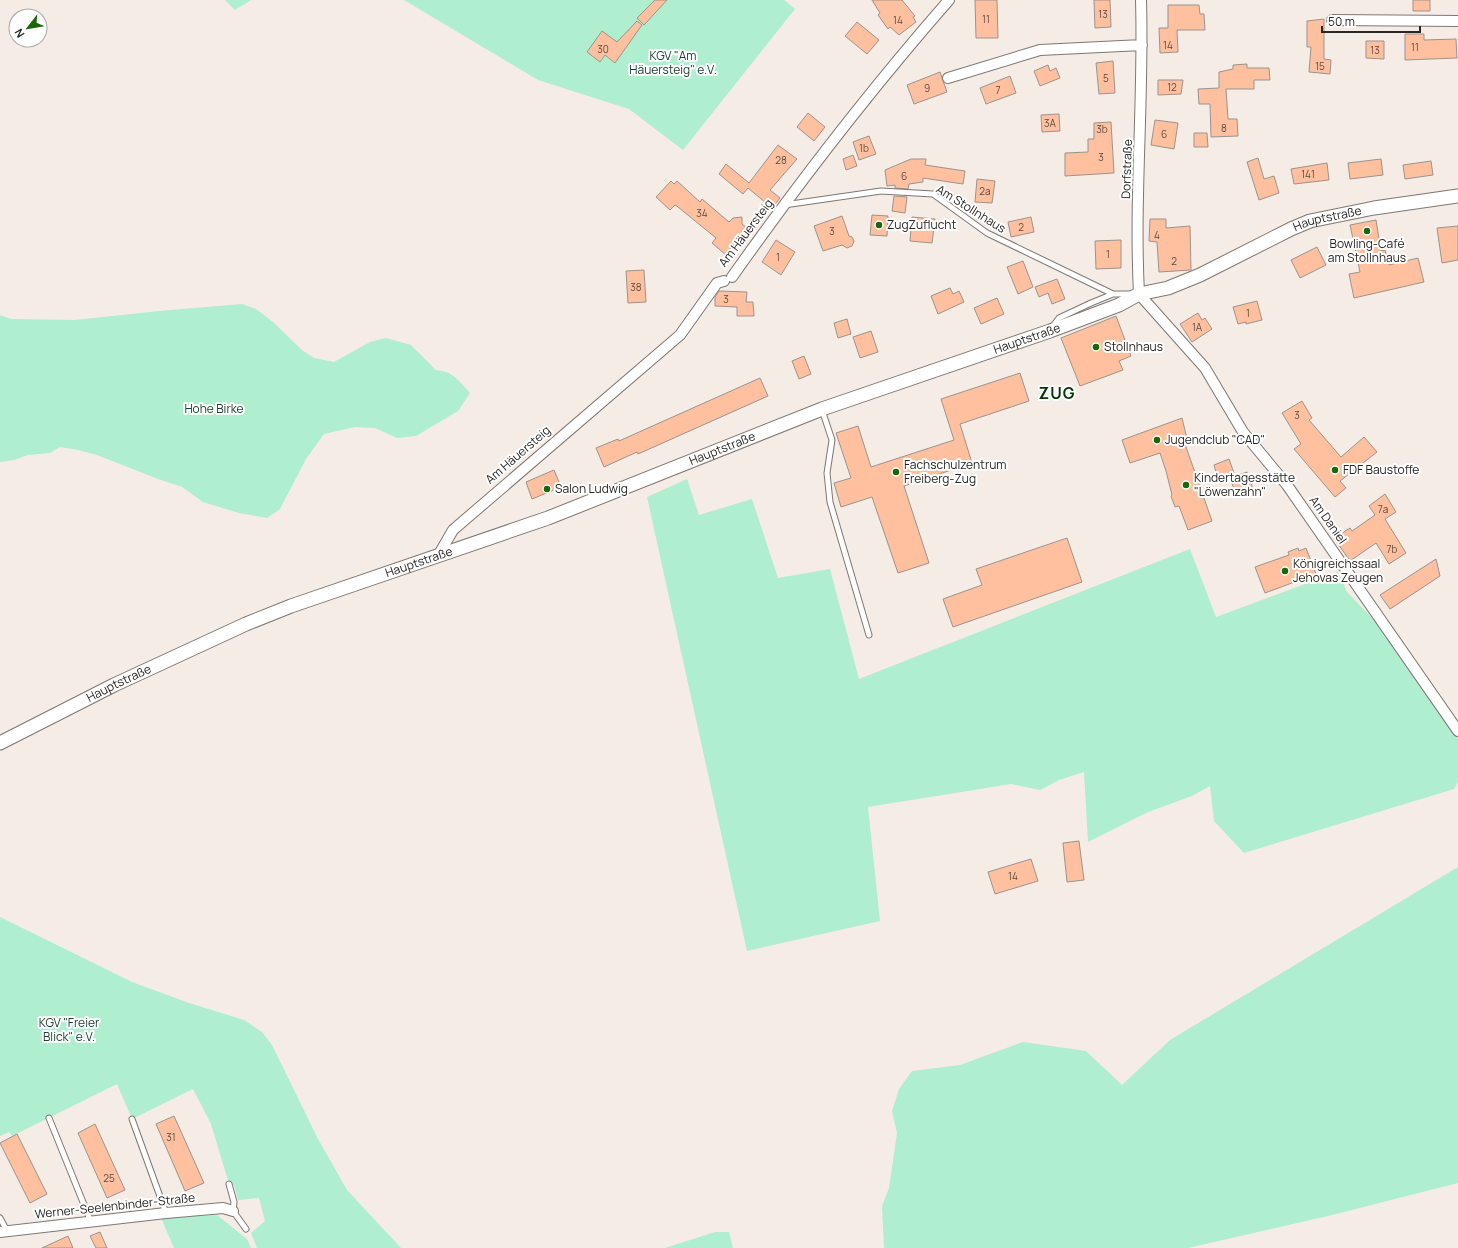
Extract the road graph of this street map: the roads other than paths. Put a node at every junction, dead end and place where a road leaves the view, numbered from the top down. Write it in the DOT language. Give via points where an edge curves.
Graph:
graph roads {
  1 [pos="949,0"];
  2 [pos="1141,0"];
  3 [pos="1332,20"];
  4 [pos="1458,21"];
  5 [pos="1142,44"];
  6 [pos="948,78"];
  7 [pos="1458,196"];
  8 [pos="783,205"];
  9 [pos="1113,294"];
  10 [pos="1139,294"];
  11 [pos="1050,331"];
  12 [pos="822,409"];
  13 [pos="438,556"];
  14 [pos="869,635"];
  15 [pos="1458,731"];
  16 [pos="0,743"];
  17 [pos="49,1118"];
  18 [pos="132,1119"];
  19 [pos="229,1184"];
  20 [pos="233,1211"];
  21 [pos="166,1213"];
  22 [pos="0,1218"];
  23 [pos="91,1222"];
  24 [pos="246,1229"];
  25 [pos="3,1231"];
  1 -- 8 [label="street, Am Häuersteig"];
  2 -- 5 [label="street, Dorfstraße"];
  3 -- 4 [label="street"];
  5 -- 6 [label="street" via="1040,50"];
  5 -- 10 [label="street, Dorfstraße"];
  7 -- 10 [label="street, Hauptstraße" via="1374,208 1310,221 1200,275 1168,288"];
  8 -- 9 [label="lane, Am Stollnhaus" via="881,191 933,194 987,233"];
  8 -- 13 [label="street, Am Häuersteig" via="728,279 717,284 680,335 452,530"];
  9 -- 10 [label="lane"];
  9 -- 11 [label="lane" via="1059,318"];
  10 -- 11 [label="street, Hauptstraße" via="1120,305"];
  10 -- 15 [label="street, Am Daniel" via="1205,368 1243,432 1287,485"];
  11 -- 12 [label="street, Hauptstraße"];
  12 -- 13 [label="street, Hauptstraße" via="554,515"];
  12 -- 14 [label="lane" via="832,440 827,473 830,502"];
  13 -- 16 [label="street, Hauptstraße" via="246,624 114,685"];
  17 -- 23 [label="lane"];
  18 -- 21 [label="lane"];
  19 -- 20 [label="lane" via="234,1202"];
  20 -- 21 [label="street, Werner-Seelenbinder-Straße" via="223,1208"];
  20 -- 24 [label="lane"];
  21 -- 23 [label="street, Werner-Seelenbinder-Straße"];
  22 -- 25 [label="lane"];
  23 -- 25 [label="street, Werner-Seelenbinder-Straße"];
}
